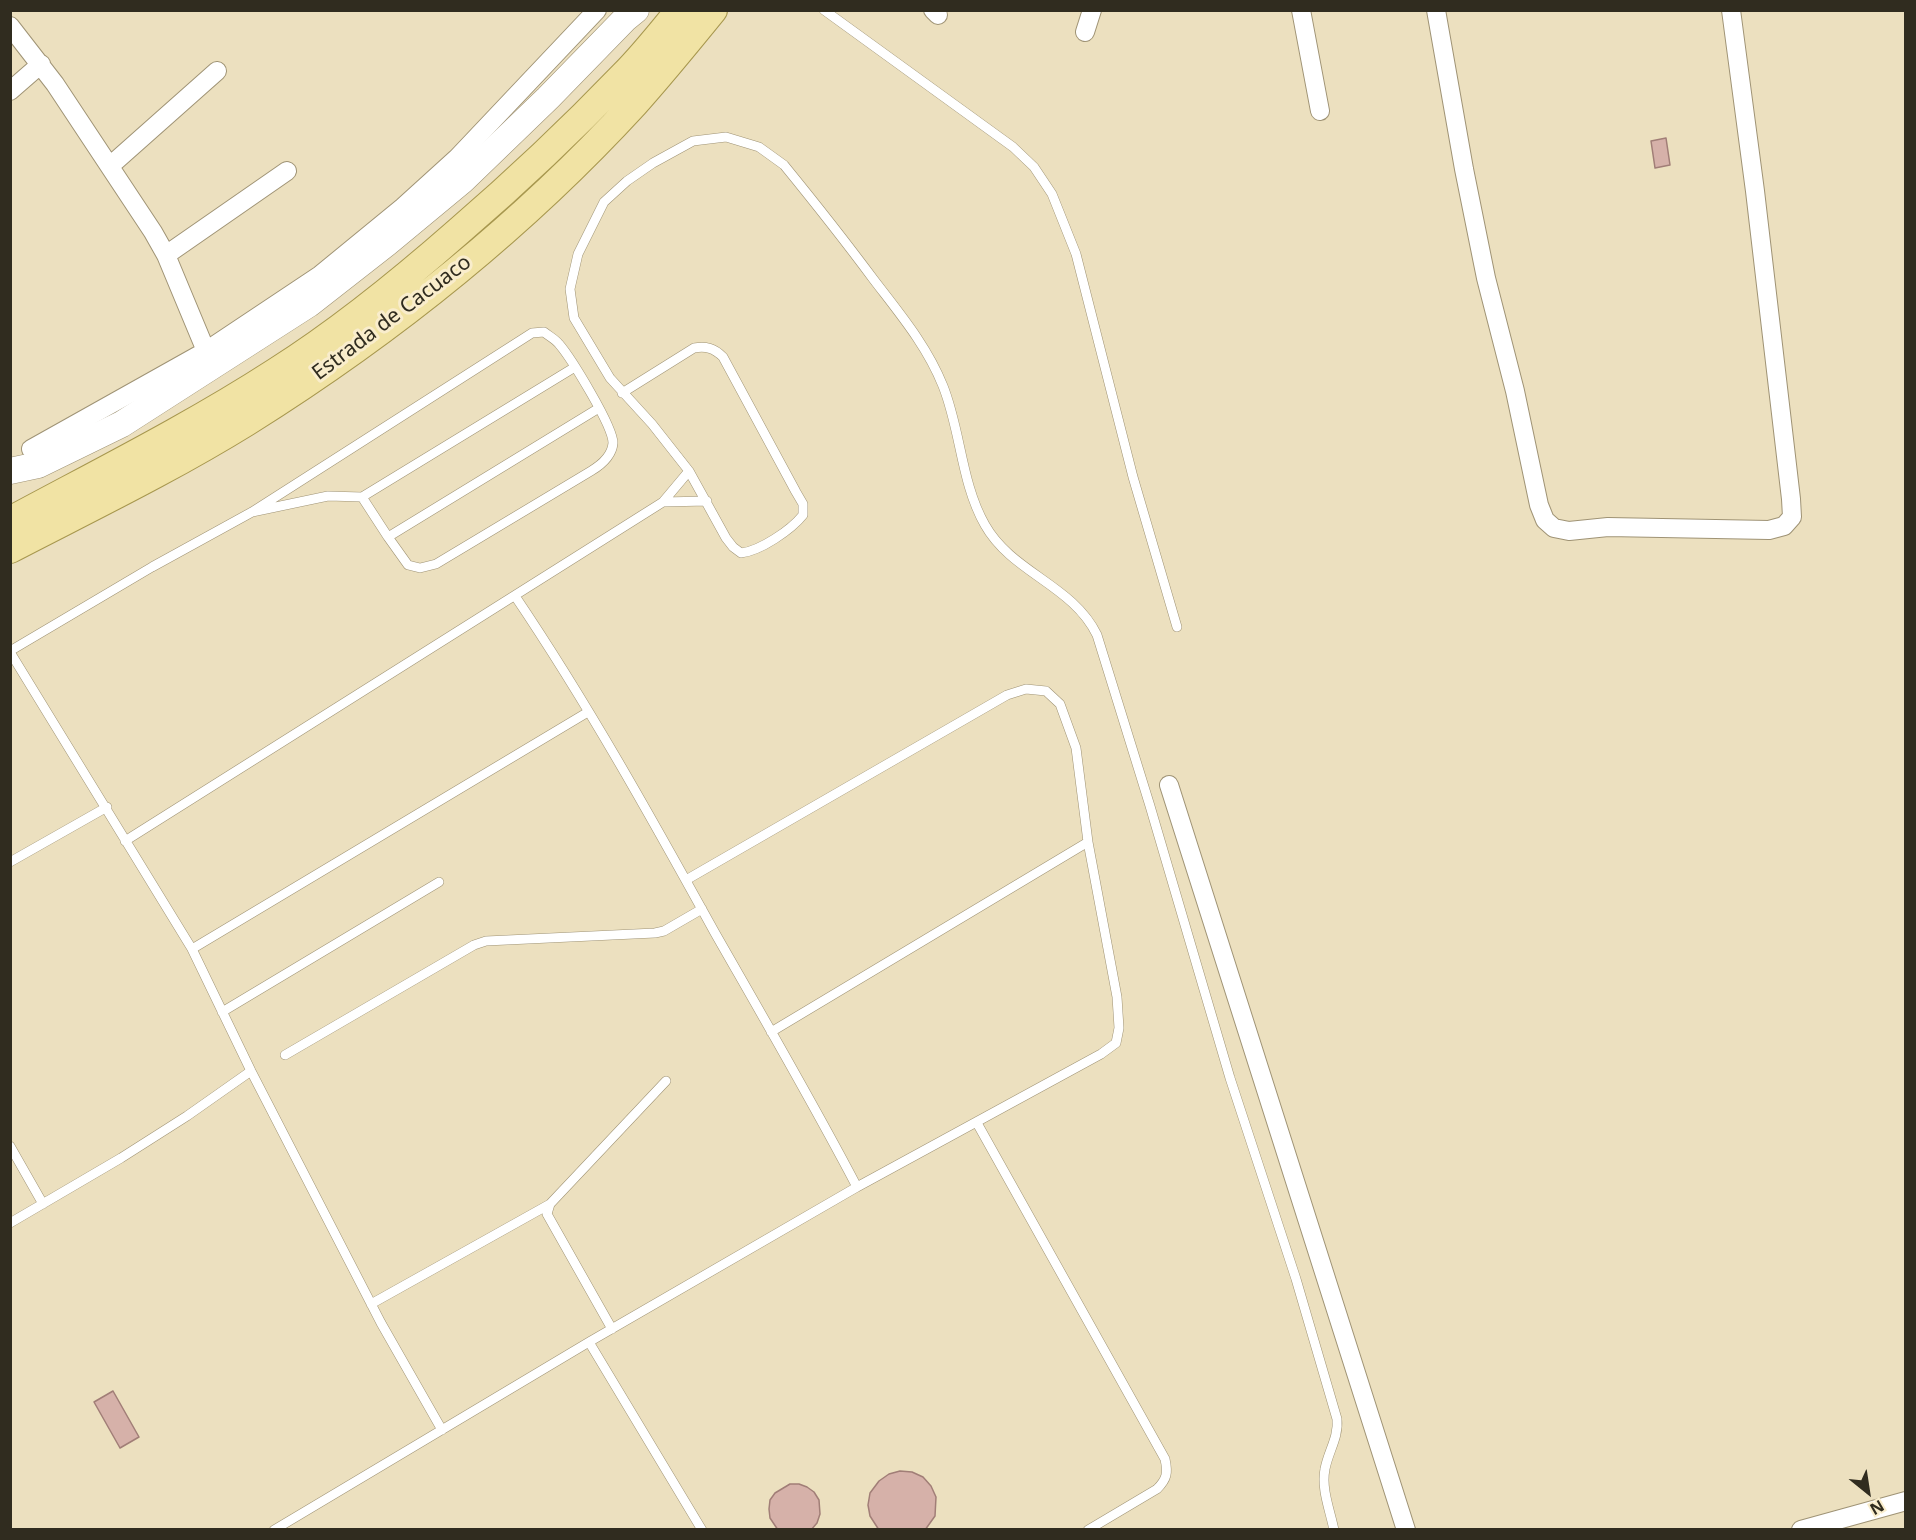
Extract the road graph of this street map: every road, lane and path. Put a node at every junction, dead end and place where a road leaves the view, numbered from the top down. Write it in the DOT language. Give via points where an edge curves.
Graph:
graph roads {
  1 [pos="597,10"];
  2 [pos="680,10"];
  3 [pos="714,10"];
  4 [pos="824,10"];
  5 [pos="1092,10"];
  6 [pos="1301,10"];
  7 [pos="1436,10"];
  8 [pos="1731,10"];
  9 [pos="625,13"];
  10 [pos="10,26"];
  11 [pos="1084,32"];
  12 [pos="41,64"];
  13 [pos="217,71"];
  14 [pos="10,91"];
  15 [pos="1320,111"];
  16 [pos="110,166"];
  17 [pos="287,171"];
  18 [pos="166,255"];
  19 [pos="206,351"];
  20 [pos="575,367"];
  21 [pos="622,393"];
  22 [pos="599,408"];
  23 [pos="31,449"];
  24 [pos="10,471"];
  25 [pos="689,471"];
  26 [pos="362,496"];
  27 [pos="707,501"];
  28 [pos="663,502"];
  29 [pos="252,512"];
  30 [pos="10,521"];
  31 [pos="388,537"];
  32 [pos="10,549"];
  33 [pos="515,596"];
  34 [pos="1177,627"];
  35 [pos="10,652"];
  36 [pos="588,712"];
  37 [pos="1169,785"];
  38 [pos="107,807"];
  39 [pos="125,841"];
  40 [pos="1088,842"];
  41 [pos="10,862"];
  42 [pos="686,880"];
  43 [pos="439,882"];
  44 [pos="702,909"];
  45 [pos="192,949"];
  46 [pos="222,1012"];
  47 [pos="771,1032"];
  48 [pos="285,1055"];
  49 [pos="251,1071"];
  50 [pos="666,1082"];
  51 [pos="977,1123"];
  52 [pos="10,1146"];
  53 [pos="857,1187"];
  54 [pos="43,1204"];
  55 [pos="550,1204"];
  56 [pos="10,1223"];
  57 [pos="371,1304"];
  58 [pos="612,1329"];
  59 [pos="589,1342"];
  60 [pos="442,1430"];
  61 [pos="1905,1501"];
  62 [pos="274,1530"];
  63 [pos="702,1530"];
  64 [pos="1088,1530"];
  65 [pos="1334,1530"];
  66 [pos="1406,1530"];
  67 [pos="1801,1530"];
  1 -- 19 [label="street" via="457,158 403,207 320,275"];
  2 -- 30 [label="main road, Estrada de Cacuaco" via="561,139 423,263 351,321 276,373 198,419"];
  3 -- 32 [label="main road, Estrada de Cacuaco" via="634,104 545,194 391,322 297,389 190,455"];
  4 -- 34 [label="lane" via="1013,147 1034,167 1052,194 1076,254 1133,477"];
  5 -- 11 [label="street"];
  6 -- 15 [label="street"];
  7 -- 8 [label="street" via="1486,278 1545,520 1554,528 1569,531 1608,527 1769,530 1784,526 1792,517"];
  9 -- 24 [label="main road" via="548,98 463,180 309,304 122,424 38,465"];
  10 -- 12 [label="street"];
  12 -- 14 [label="street"];
  12 -- 16 [label="street"];
  13 -- 16 [label="street"];
  16 -- 18 [label="street"];
  17 -- 18 [label="street"];
  18 -- 19 [label="street"];
  19 -- 23 [label="street"];
  20 -- 22 [label="lane"];
  20 -- 26 [label="lane"];
  20 -- 29 [label="lane" via="555,340 544,332 532,333"];
  21 -- 25 [label="lane"];
  21 -- 27 [label="lane" via="694,348 716,350 723,357 803,504 803,515 753,551 741,553 726,538"];
  21 -- 65 [label="lane" via="574,318 570,289 578,254 603,202 653,163 693,141 726,137 759,147 784,165 913,330 932,361 944,387 975,504 986,526 1013,559 1073,601 1097,635 1337,1419 1324,1485"];
  22 -- 31 [label="lane"];
  22 -- 31 [label="lane" via="613,442 602,464 591,471 436,564 420,568 408,565"];
  25 -- 27 [label="lane"];
  25 -- 28 [label="lane"];
  26 -- 29 [label="lane" via="328,496"];
  26 -- 31 [label="lane"];
  27 -- 28 [label="lane"];
  28 -- 33 [label="lane"];
  29 -- 35 [label="lane"];
  33 -- 36 [label="lane"];
  33 -- 39 [label="lane"];
  35 -- 38 [label="lane"];
  36 -- 42 [label="lane"];
  36 -- 45 [label="lane"];
  37 -- 66 [label="street"];
  38 -- 39 [label="lane"];
  38 -- 41 [label="lane"];
  39 -- 45 [label="lane"];
  40 -- 42 [label="lane" via="1076,748 1060,704 1046,691 1026,689 1007,695"];
  40 -- 47 [label="lane"];
  40 -- 51 [label="lane" via="1117,997 1116,1043"];
  42 -- 44 [label="lane"];
  43 -- 46 [label="lane"];
  44 -- 47 [label="lane"];
  44 -- 48 [label="lane" via="656,933 486,941 474,945"];
  45 -- 46 [label="lane"];
  46 -- 49 [label="lane"];
  47 -- 53 [label="lane"];
  49 -- 54 [label="lane" via="178,1122"];
  49 -- 57 [label="lane"];
  50 -- 55 [label="lane"];
  51 -- 53 [label="lane"];
  51 -- 64 [label="lane" via="1168,1470 1166,1480 1157,1490"];
  52 -- 54 [label="lane"];
  53 -- 58 [label="lane"];
  54 -- 56 [label="lane"];
  55 -- 57 [label="lane"];
  55 -- 58 [label="lane" via="547,1214"];
  57 -- 60 [label="lane"];
  58 -- 59 [label="lane"];
  59 -- 60 [label="lane"];
  59 -- 63 [label="lane"];
  60 -- 62 [label="lane"];
  61 -- 67 [label="street"];
}
